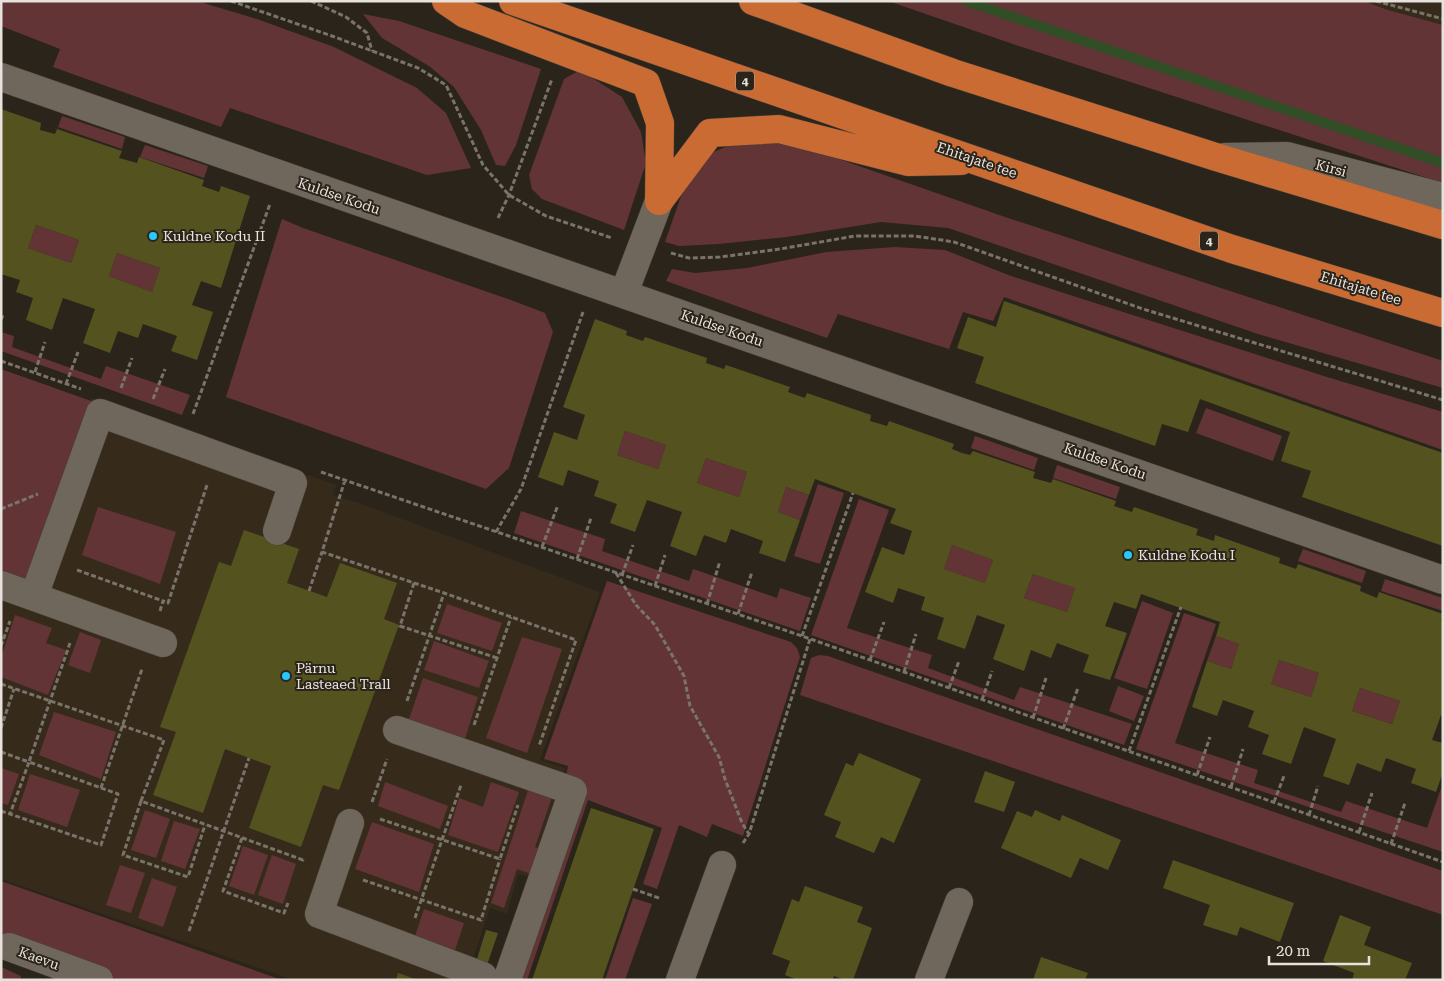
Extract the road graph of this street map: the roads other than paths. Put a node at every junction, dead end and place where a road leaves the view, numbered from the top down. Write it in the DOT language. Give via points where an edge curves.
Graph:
graph roads {
  1 [pos="446,1"];
  2 [pos="513,1"];
  3 [pos="753,1"];
  4 [pos="1,77"];
  5 [pos="1216,157"];
  6 [pos="977,160"];
  7 [pos="1443,197"];
  8 [pos="658,201"];
  9 [pos="1443,225"];
  10 [pos="624,293"];
  11 [pos="1443,313"];
  12 [pos="277,531"];
  13 [pos="1443,580"];
  14 [pos="1,585"];
  15 [pos="34,596"];
  16 [pos="157,641"];
  17 [pos="398,730"];
  18 [pos="350,824"];
  19 [pos="722,865"];
  20 [pos="959,902"];
  21 [pos="8,947"];
  22 [pos="98,980"];
  23 [pos="483,980"];
  24 [pos="507,980"];
  25 [pos="680,980"];
  26 [pos="929,980"];
  1 -- 8 [label="highway" via="465,14 646,83 660,124"];
  2 -- 6 [label="highway, Ehitajate tee / 4"];
  3 -- 5 [label="highway" via="952,73"];
  4 -- 10 [label="street, Kuldse Kodu"];
  5 -- 7 [label="street, Kirsi" via="1286,156"];
  5 -- 9 [label="highway"];
  6 -- 8 [label="highway" via="908,162 779,129 710,133"];
  6 -- 11 [label="highway, Ehitajate tee / 4" via="1232,249"];
  8 -- 10 [label="street"];
  10 -- 13 [label="street, Kuldse Kodu"];
  12 -- 15 [label="street" via="293,483 100,413"];
  14 -- 15 [label="street"];
  15 -- 16 [label="street"];
  17 -- 24 [label="street" via="573,791"];
  18 -- 23 [label="street" via="319,914 483,976"];
  19 -- 25 [label="street"];
  20 -- 26 [label="street"];
  21 -- 22 [label="street, Kaevu"];
}
